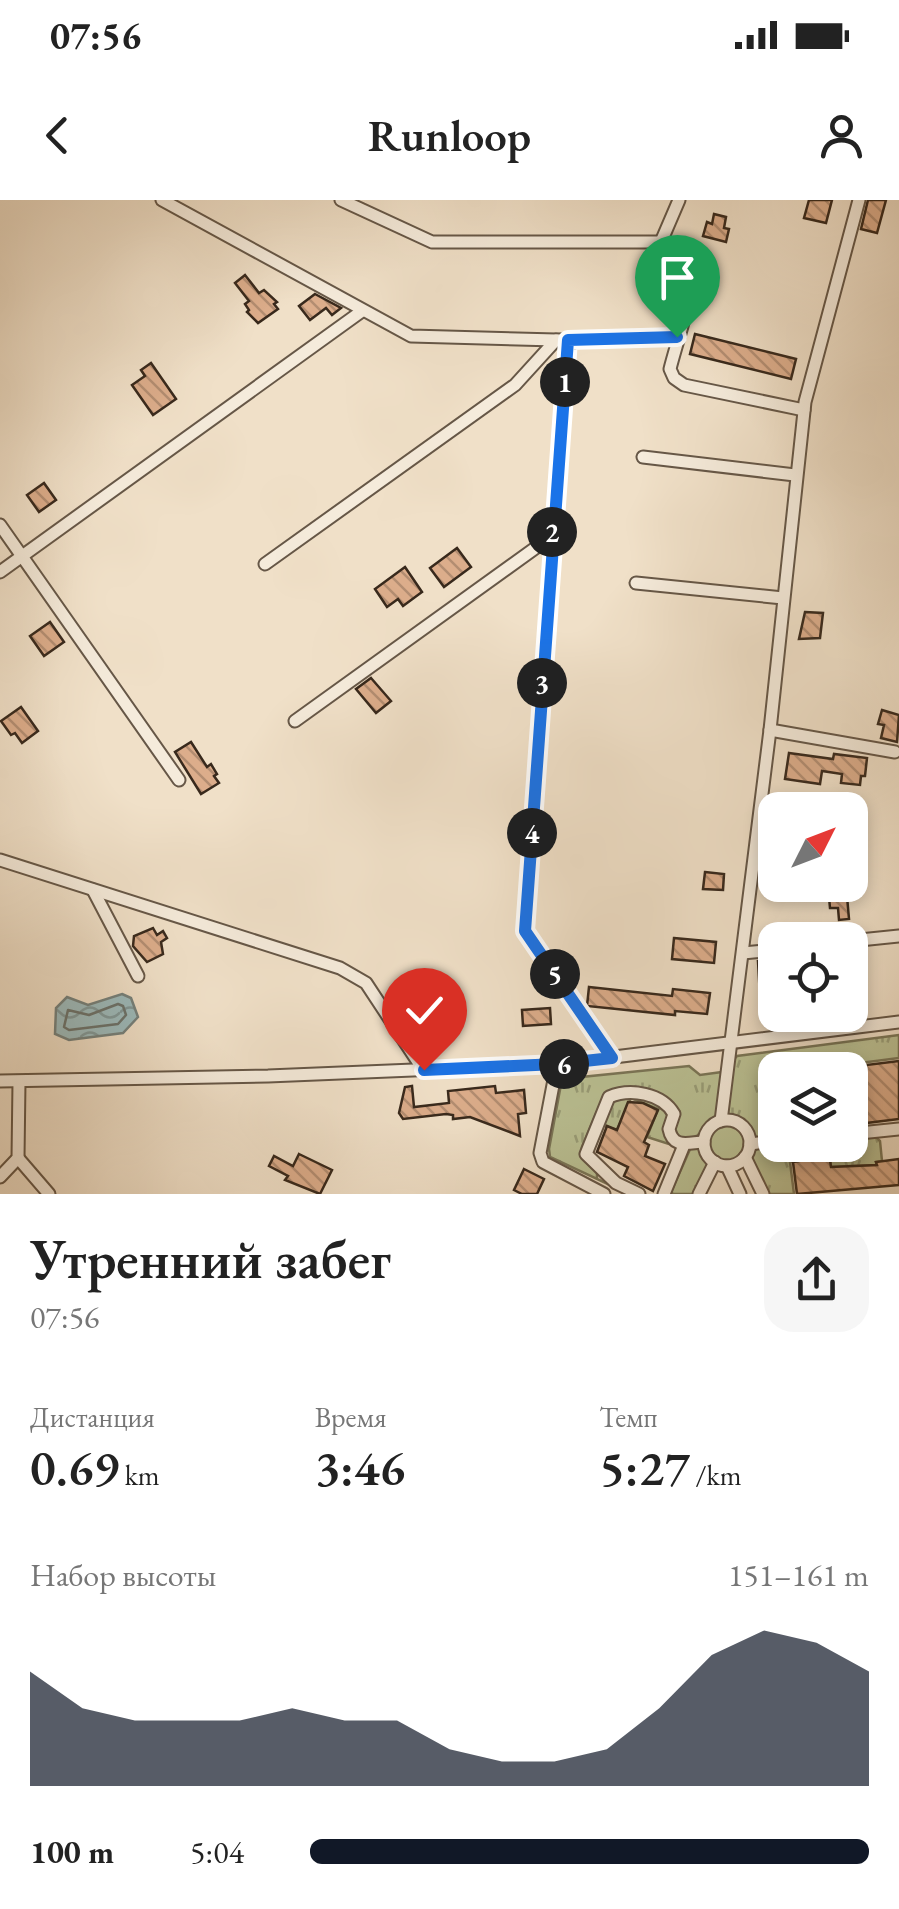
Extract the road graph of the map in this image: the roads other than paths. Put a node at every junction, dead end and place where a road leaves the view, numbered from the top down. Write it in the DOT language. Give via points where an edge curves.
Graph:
graph roads {
  1 [pos="162,200"];
  2 [pos="342,200"];
  3 [pos="679,200"];
  4 [pos="859,200"];
  5 [pos="662,242"];
  6 [pos="362,311"];
  7 [pos="677,337"];
  8 [pos="562,340"];
  9 [pos="804,410"];
  10 [pos="642,457"];
  11 [pos="795,475"];
  12 [pos="0,525"];
  13 [pos="552,536"];
  14 [pos="22,556"];
  15 [pos="265,564"];
  16 [pos="0,572"];
  17 [pos="636,583"];
  18 [pos="783,598"];
  19 [pos="295,721"];
  20 [pos="770,730"];
  21 [pos="894,752"];
  22 [pos="180,780"];
  23 [pos="0,860"];
  24 [pos="93,890"];
  25 [pos="899,936"];
  26 [pos="868,940"];
  27 [pos="758,952"];
  28 [pos="743,953"];
  29 [pos="138,976"];
  30 [pos="899,1022"];
  31 [pos="729,1043"];
  32 [pos="612,1058"];
  33 [pos="557,1064"];
  34 [pos="424,1070"];
  35 [pos="0,1082"];
  36 [pos="19,1082"];
  37 [pos="721,1122"];
  38 [pos="899,1129"];
  39 [pos="868,1132"];
  40 [pos="704,1142"];
  41 [pos="684,1146"];
  42 [pos="758,1147"];
  43 [pos="748,1150"];
  44 [pos="18,1158"];
  45 [pos="721,1164"];
  46 [pos="0,1177"];
  47 [pos="49,1194"];
  48 [pos="604,1194"];
  49 [pos="639,1194"];
  50 [pos="664,1194"];
  51 [pos="699,1194"];
  52 [pos="740,1194"];
  53 [pos="763,1194"];
  1 -- 6 [label="street"];
  2 -- 5 [label="street" via="432,242"];
  3 -- 5 [label="street"];
  4 -- 9 [label="street"];
  5 -- 7 [label="street" via="682,256 693,278"];
  6 -- 8 [label="street" via="411,336"];
  6 -- 14 [label="street"];
  7 -- 8 [label="street"];
  7 -- 9 [label="street" via="670,368 684,385"];
  8 -- 13 [label="street"];
  8 -- 15 [label="street" via="515,386"];
  9 -- 11 [label="street"];
  10 -- 11 [label="street"];
  11 -- 18 [label="street"];
  12 -- 14 [label="street"];
  13 -- 19 [label="street"];
  13 -- 32 [label="street" via="525,931"];
  14 -- 16 [label="street"];
  14 -- 22 [label="street"];
  17 -- 18 [label="street"];
  18 -- 20 [label="street"];
  20 -- 21 [label="street"];
  20 -- 28 [label="street"];
  23 -- 24 [label="street"];
  24 -- 29 [label="street"];
  24 -- 34 [label="street" via="340,968 366,983"];
  25 -- 26 [label="street"];
  27 -- 28 [label="street"];
  28 -- 31 [label="street"];
  30 -- 31 [label="street"];
  31 -- 32 [label="street"];
  31 -- 37 [label="street"];
  32 -- 33 [label="street"];
  33 -- 34 [label="street"];
  33 -- 48 [label="street" via="543,1162"];
  34 -- 36 [label="street"];
  35 -- 36 [label="street"];
  36 -- 44 [label="street"];
  37 -- 40 [label="street"];
  37 -- 43 [label="street" via="741,1126"];
  38 -- 39 [label="street"];
  40 -- 41 [label="street"];
  40 -- 45 [label="street" via="708,1156"];
  41 -- 49 [label="street" via="669,1134 674,1114 666,1104 634,1092 606,1100 586,1154 616,1183"];
  41 -- 50 [label="street"];
  42 -- 43 [label="street"];
  43 -- 45 [label="street" via="738,1164"];
  43 -- 53 [label="street"];
  44 -- 46 [label="street"];
  44 -- 47 [label="street"];
  45 -- 51 [label="street"];
  45 -- 52 [label="street"];
}
